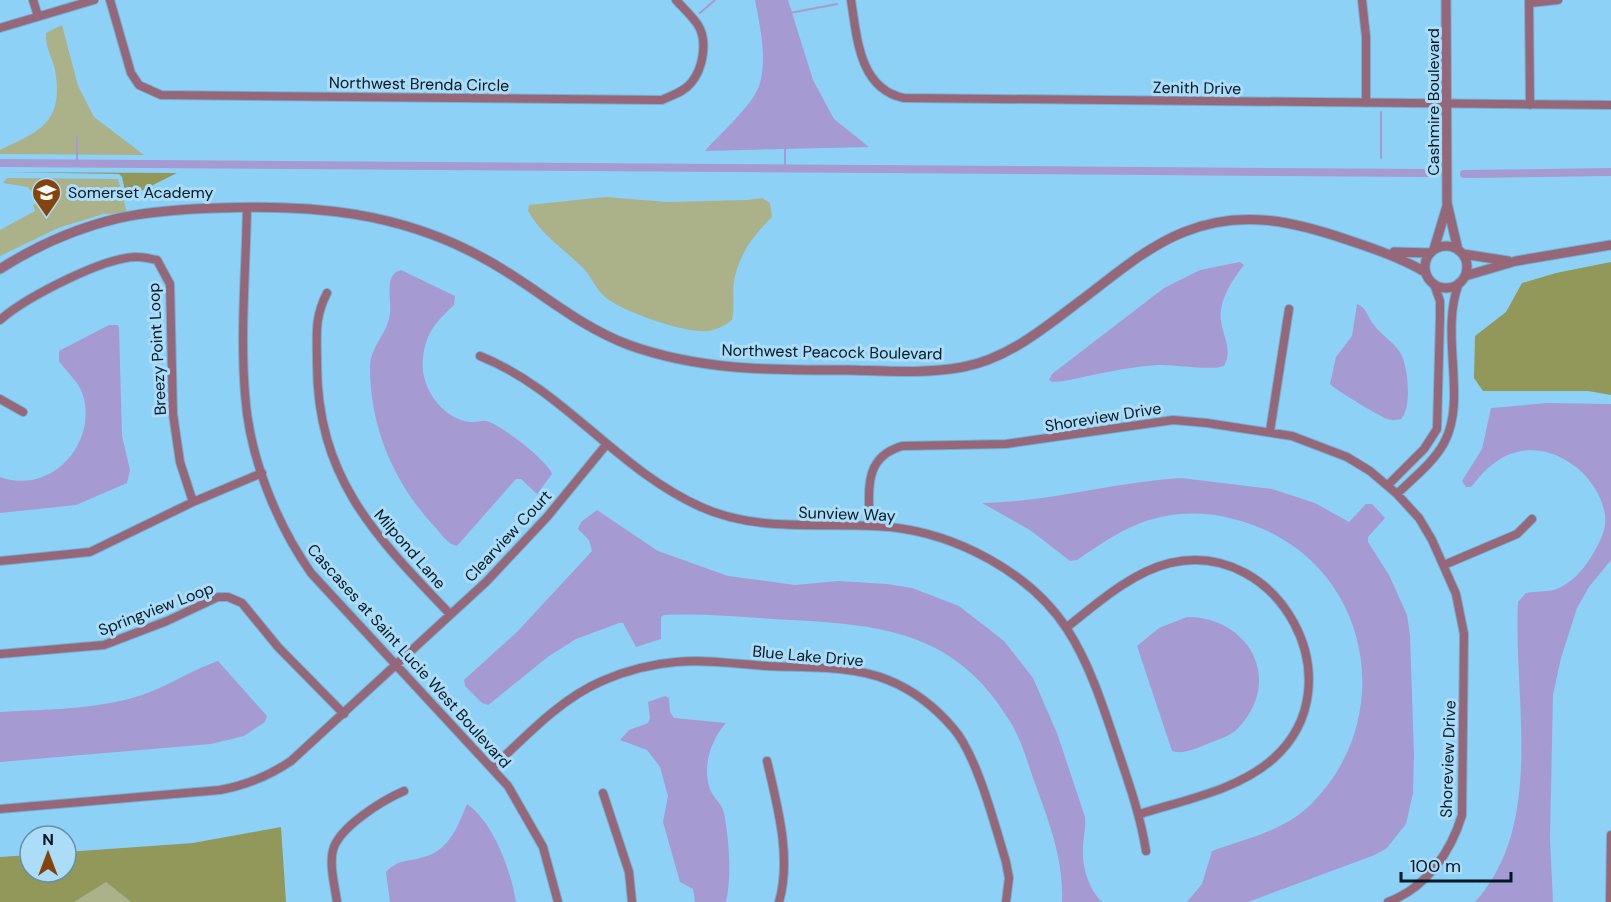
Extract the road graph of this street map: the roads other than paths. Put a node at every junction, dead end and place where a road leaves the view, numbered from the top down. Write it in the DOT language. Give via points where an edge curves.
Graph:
graph roads {
  1 [pos="33,0"];
  2 [pos="93,0"];
  3 [pos="110,0"];
  4 [pos="676,0"];
  5 [pos="850,0"];
  6 [pos="1362,0"];
  7 [pos="1446,0"];
  8 [pos="1558,0"];
  9 [pos="1529,1"];
  10 [pos="38,16"];
  11 [pos="0,28"];
  12 [pos="1366,103"];
  13 [pos="1448,104"];
  14 [pos="1530,105"];
  15 [pos="1611,105"];
  16 [pos="1447,203"];
  17 [pos="247,207"];
  18 [pos="1611,245"];
  19 [pos="1377,249"];
  20 [pos="1432,251"];
  21 [pos="1461,252"];
  22 [pos="1516,261"];
  23 [pos="0,269"];
  24 [pos="1425,272"];
  25 [pos="1462,280"];
  26 [pos="1434,284"];
  27 [pos="327,293"];
  28 [pos="1289,309"];
  29 [pos="0,320"];
  30 [pos="480,356"];
  31 [pos="1452,359"];
  32 [pos="1440,360"];
  33 [pos="0,399"];
  34 [pos="23,412"];
  35 [pos="1270,431"];
  36 [pos="606,445"];
  37 [pos="262,473"];
  38 [pos="1388,485"];
  39 [pos="1397,494"];
  40 [pos="193,502"];
  41 [pos="1532,519"];
  42 [pos="869,525"];
  43 [pos="0,561"];
  44 [pos="1444,565"];
  45 [pos="450,614"];
  46 [pos="1066,627"];
  47 [pos="0,654"];
  48 [pos="396,664"];
  49 [pos="344,714"];
  50 [pos="767,761"];
  51 [pos="492,768"];
  52 [pos="404,791"];
  53 [pos="603,793"];
  54 [pos="0,809"];
  55 [pos="1140,814"];
  56 [pos="1611,835"];
  57 [pos="1146,851"];
  58 [pos="337,902"];
  59 [pos="558,902"];
  60 [pos="632,902"];
  61 [pos="779,902"];
  62 [pos="1006,902"];
  63 [pos="1388,902"];
  64 [pos="1610,902"];
  1 -- 10 [label="street"];
  2 -- 10 [label="street"];
  3 -- 4 [label="street, Northwest Brenda Circle" via="131,73 139,85 160,95 662,100 691,83 701,67 703,44 699,26"];
  5 -- 12 [label="street, Zenith Drive" via="867,71 882,89 904,98"];
  6 -- 12 [label="street"];
  7 -- 13 [label="street, Cashmire Boulevard"];
  8 -- 9 [label="street"];
  9 -- 14 [label="street"];
  10 -- 11 [label="street"];
  12 -- 13 [label="street, Zenith Drive"];
  13 -- 14 [label="street, Zenith Drive"];
  13 -- 16 [label="street, Cashmire Boulevard"];
  14 -- 15 [label="street, Zenith Drive"];
  16 -- 20 [label="street, Cashmire Boulevard"];
  16 -- 21 [label="street, Cashmire Boulevard"];
  17 -- 19 [label="street, Northwest Peacock Boulevard" via="335,210 404,225 484,258 570,316 629,345 674,358 742,369 929,371 966,366 1030,338 1164,242 1185,231 1226,221 1262,218 1287,222"];
  17 -- 23 [label="street, Northwest Peacock Boulevard" via="175,210 118,218 60,238"];
  17 -- 37 [label="street, Cascases at Saint Lucie West Boulevard" via="245,396"];
  18 -- 22 [label="street"];
  19 -- 20 [label="street, Northwest Peacock Boulevard"];
  19 -- 24 [label="street, Northwest Peacock Boulevard"];
  20 -- 21 [label="street" via="1446,246"];
  20 -- 24 [label="street"];
  21 -- 22 [label="street"];
  21 -- 25 [label="street" via="1466,260"];
  22 -- 25 [label="street"];
  24 -- 26 [label="street"];
  25 -- 26 [label="street" via="1448,288"];
  25 -- 31 [label="street" via="1451,309"];
  26 -- 32 [label="street" via="1440,301"];
  27 -- 45 [label="street, Milpond Lane" via="317,312 317,380 338,471 362,516"];
  28 -- 35 [label="street"];
  29 -- 40 [label="street, Breezy Point Loop" via="42,292 88,271 137,256 157,260 170,284 173,414 180,462"];
  30 -- 36 [label="street, Sunview Way" via="539,388"];
  31 -- 32 [label="street"];
  31 -- 39 [label="street" via="1448,435 1435,457"];
  32 -- 38 [label="street" via="1437,429 1425,449"];
  33 -- 34 [label="street"];
  35 -- 38 [label="street, Shoreview Drive" via="1347,457"];
  35 -- 42 [label="street, Shoreview Drive" via="1173,420 1018,443 902,446 887,450 875,462 870,479"];
  36 -- 42 [label="street, Sunview Way" via="671,492 732,518 767,525"];
  36 -- 45 [label="street, Clearview Court" via="547,517"];
  37 -- 40 [label="street"];
  37 -- 48 [label="street, Cascases at Saint Lucie West Boulevard" via="295,550 311,573"];
  38 -- 39 [label="street, Shoreview Drive"];
  39 -- 44 [label="street, Shoreview Drive" via="1419,518"];
  40 -- 43 [label="street" via="90,552"];
  41 -- 44 [label="street" via="1517,534"];
  42 -- 46 [label="street, Sunview Way" via="901,528 970,550 1030,588"];
  44 -- 63 [label="street, Shoreview Drive" via="1456,594 1464,634 1462,815 1455,839 1428,876"];
  45 -- 48 [label="street, Clearview Court"];
  46 -- 55 [label="street, Sunview Way" via="1100,699"];
  46 -- 55 [label="street" via="1146,571 1171,562 1204,562 1239,569 1271,590 1292,616 1304,646 1309,681 1304,712 1291,740 1273,759 1249,776"];
  47 -- 49 [label="street, Springview Loop" via="104,645 218,597 228,597 242,603 278,647"];
  48 -- 49 [label="street"];
  48 -- 51 [label="street, Cascases at Saint Lucie West Boulevard"];
  49 -- 54 [label="street" via="291,761 245,785"];
  50 -- 61 [label="street" via="782,844"];
  51 -- 59 [label="street, Cascases at Saint Lucie West Boulevard" via="513,794 543,847"];
  51 -- 62 [label="street, Blue Lake Drive" via="580,693 601,681 651,665 678,661 721,663 856,672 885,679 909,690 955,729 1006,862"];
  52 -- 58 [label="street" via="379,802 337,840 332,851"];
  53 -- 60 [label="street" via="629,872"];
  55 -- 57 [label="street, Sunview Way"];
  56 -- 64 [label="street"];
}
